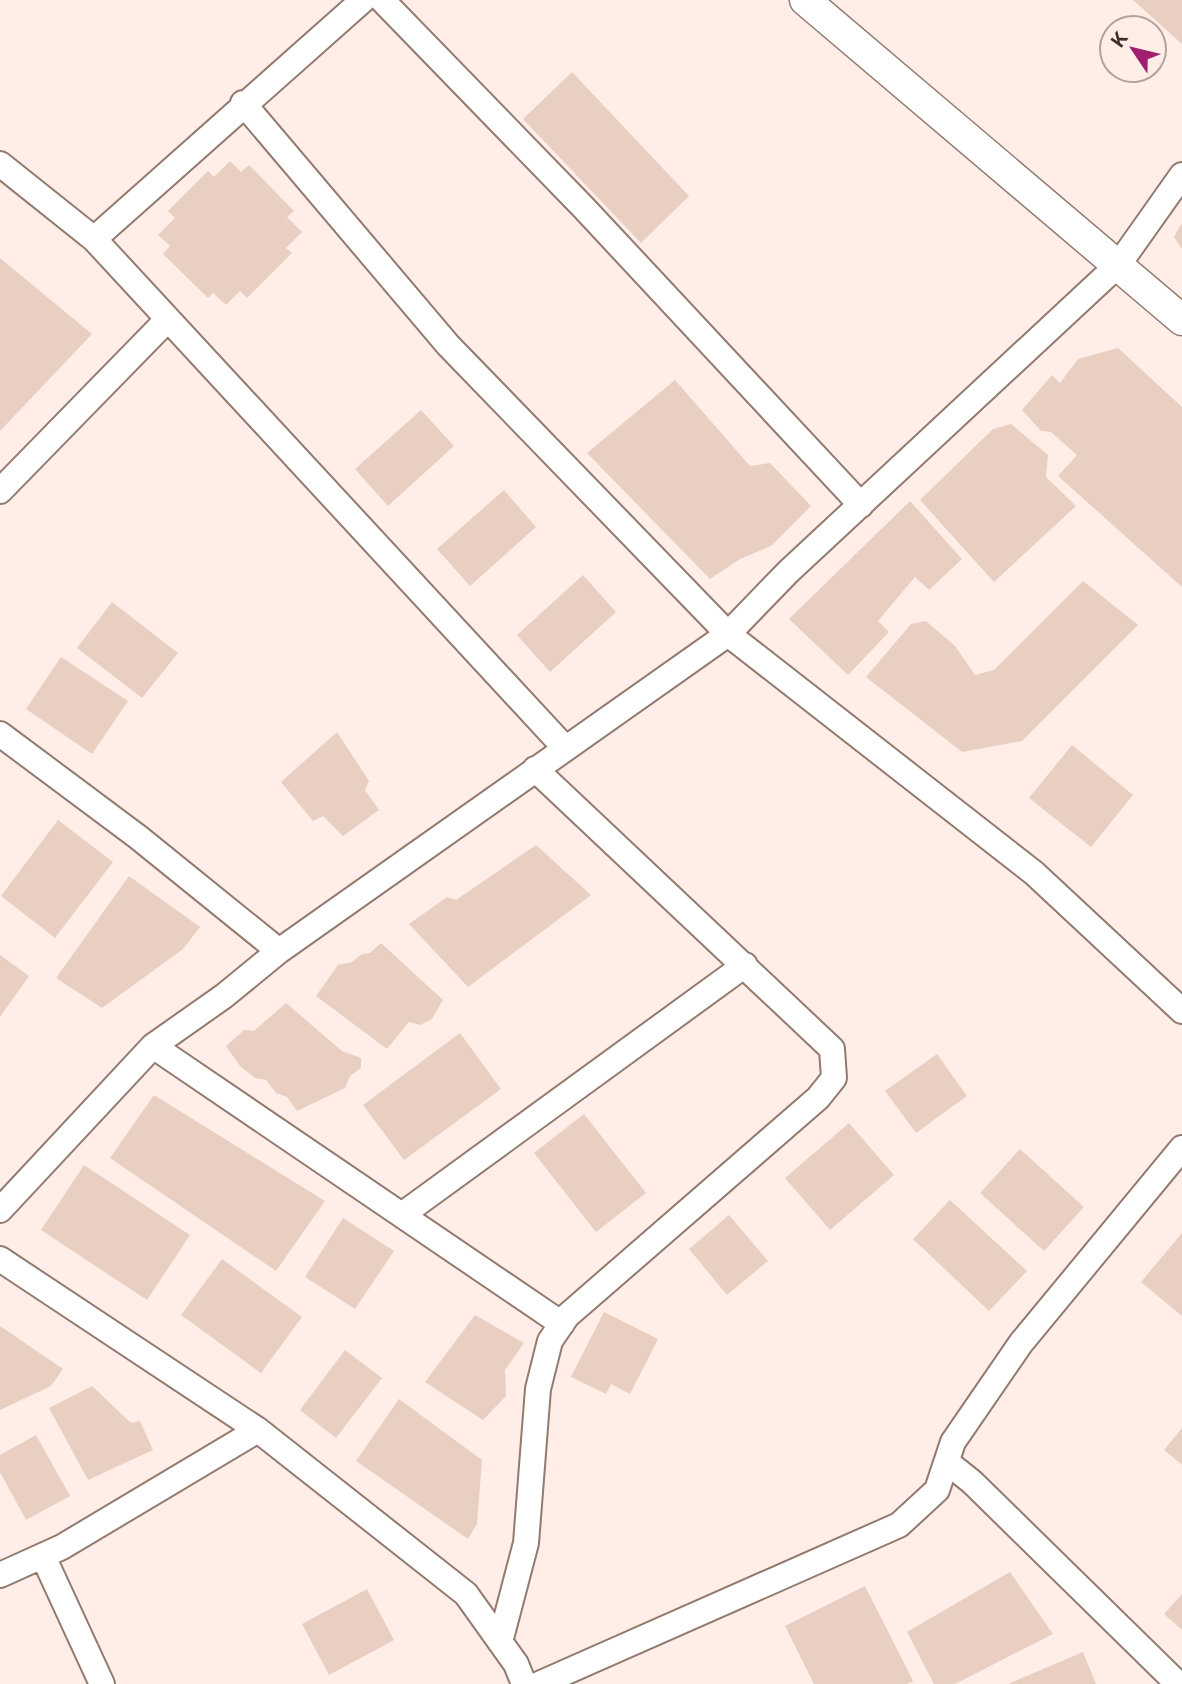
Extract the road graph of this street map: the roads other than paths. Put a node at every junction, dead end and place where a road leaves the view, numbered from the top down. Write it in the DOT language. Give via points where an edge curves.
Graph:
graph roads {
  1 [pos="382,0"];
  2 [pos="805,0"];
  3 [pos="354,2"];
  4 [pos="243,103"];
  5 [pos="0,164"];
  6 [pos="1182,175"];
  7 [pos="94,239"];
  8 [pos="1119,264"];
  9 [pos="168,319"];
  10 [pos="1182,320"];
  11 [pos="0,491"];
  12 [pos="861,505"];
  13 [pos="728,634"];
  14 [pos="0,734"];
  15 [pos="565,748"];
  16 [pos="535,769"];
  17 [pos="279,951"];
  18 [pos="745,965"];
  19 [pos="1182,1012"];
  20 [pos="153,1045"];
  21 [pos="1182,1149"];
  22 [pos="0,1210"];
  23 [pos="403,1214"];
  24 [pos="0,1259"];
  25 [pos="562,1324"];
  26 [pos="258,1430"];
  27 [pos="947,1462"];
  28 [pos="43,1556"];
  29 [pos="0,1575"];
  30 [pos="500,1642"];
  31 [pos="102,1684"];
  32 [pos="524,1684"];
  33 [pos="539,1684"];
  34 [pos="1178,1684"];
  1 -- 12 [label="street"];
  2 -- 8 [label="street"];
  3 -- 4 [label="street"];
  4 -- 7 [label="street"];
  4 -- 13 [label="street" via="448,345"];
  5 -- 7 [label="street"];
  6 -- 8 [label="street"];
  7 -- 9 [label="street"];
  8 -- 10 [label="street"];
  8 -- 12 [label="street"];
  9 -- 11 [label="street"];
  9 -- 15 [label="street"];
  12 -- 13 [label="street"];
  13 -- 15 [label="street"];
  13 -- 19 [label="street" via="1034,873"];
  14 -- 17 [label="street"];
  15 -- 16 [label="street"];
  16 -- 17 [label="street"];
  16 -- 18 [label="street"];
  17 -- 20 [label="street"];
  18 -- 23 [label="street"];
  18 -- 25 [label="street" via="832,1049 834,1078 818,1098"];
  20 -- 22 [label="street"];
  20 -- 23 [label="street"];
  21 -- 27 [label="street" via="1021,1343 953,1442"];
  23 -- 25 [label="street"];
  24 -- 26 [label="street"];
  25 -- 30 [label="street" via="550,1341 538,1389 526,1543"];
  26 -- 28 [label="street"];
  26 -- 30 [label="street" via="466,1594"];
  27 -- 33 [label="street" via="937,1490 898,1525"];
  27 -- 34 [label="street"];
  28 -- 29 [label="street"];
  28 -- 31 [label="street"];
  30 -- 32 [label="street"];
}
